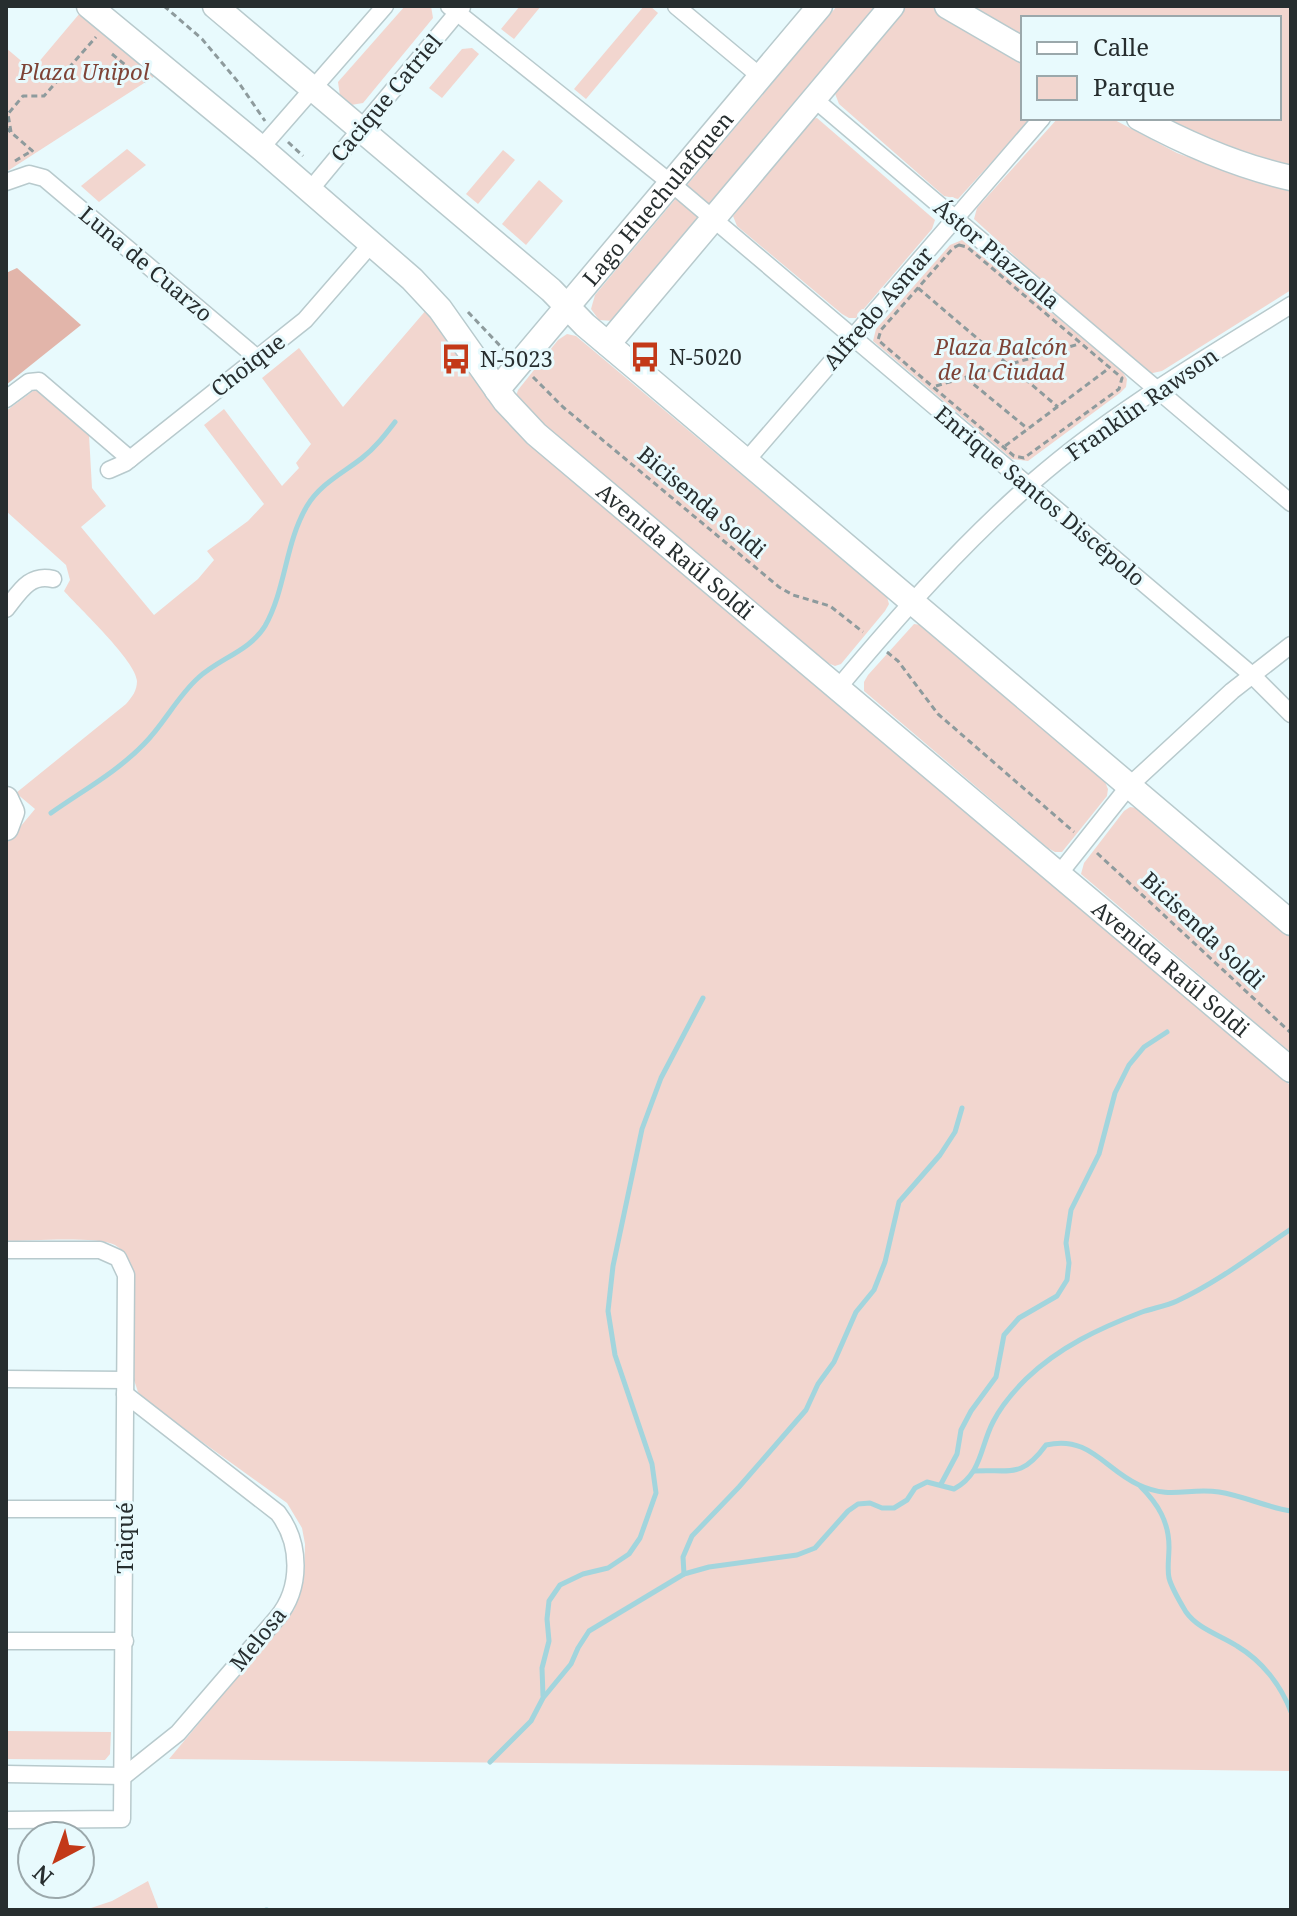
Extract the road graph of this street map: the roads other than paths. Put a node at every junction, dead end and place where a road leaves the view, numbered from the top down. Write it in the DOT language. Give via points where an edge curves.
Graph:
graph roads {
  1 [pos="89,6"];
  2 [pos="215,6"];
  3 [pos="385,6"];
  4 [pos="676,6"];
  5 [pos="820,6"];
  6 [pos="892,6"];
  7 [pos="947,6"];
  8 [pos="457,8"];
  9 [pos="1021,49"];
  10 [pos="761,77"];
  11 [pos="312,88"];
  12 [pos="813,98"];
  13 [pos="1040,120"];
  14 [pos="1143,120"];
  15 [pos="360,129"];
  16 [pos="261,148"];
  17 [pos="1291,178"];
  18 [pos="6,182"];
  19 [pos="672,184"];
  20 [pos="310,190"];
  21 [pos="955,218"];
  22 [pos="713,219"];
  23 [pos="372,243"];
  24 [pos="1291,305"];
  25 [pos="567,306"];
  26 [pos="853,337"];
  27 [pos="608,344"];
  28 [pos="256,357"];
  29 [pos="1156,389"];
  30 [pos="497,390"];
  31 [pos="6,399"];
  32 [pos="130,459"];
  33 [pos="746,461"];
  34 [pos="109,470"];
  35 [pos="1029,486"];
  36 [pos="1291,503"];
  37 [pos="53,579"];
  38 [pos="911,601"];
  39 [pos="6,609"];
  40 [pos="1291,645"];
  41 [pos="1252,675"];
  42 [pos="838,688"];
  43 [pos="1291,714"];
  44 [pos="1129,786"];
  45 [pos="1059,874"];
  46 [pos="1291,923"];
  47 [pos="1291,1070"];
  48 [pos="6,1250"];
  49 [pos="6,1379"];
  50 [pos="125,1387"];
  51 [pos="6,1509"];
  52 [pos="125,1509"];
  53 [pos="6,1641"];
  54 [pos="125,1641"];
  55 [pos="6,1774"];
  56 [pos="124,1776"];
  57 [pos="6,1820"];
  1 -- 16 [label="main road, Avenida Raúl Soldi"];
  2 -- 11 [label="main road"];
  3 -- 11 [label="street"];
  4 -- 10 [label="street"];
  5 -- 10 [label="main road, Lago Huechulafquen"];
  6 -- 12 [label="main road"];
  7 -- 9 [label="main road"];
  8 -- 15 [label="street, Cacique Catriel"];
  8 -- 19 [label="street"];
  10 -- 19 [label="main road, Lago Huechulafquen"];
  11 -- 15 [label="main road"];
  11 -- 16 [label="street"];
  12 -- 21 [label="street, Ástor Piazzolla"];
  12 -- 22 [label="main road"];
  13 -- 21 [label="street, Alfredo Asmar"];
  14 -- 17 [label="main road" via="1220,156"];
  15 -- 20 [label="street, Cacique Catriel"];
  15 -- 25 [label="main road"];
  16 -- 20 [label="main road, Avenida Raúl Soldi"];
  18 -- 28 [label="street, Luna de Cuarzo" via="24,174 48,182"];
  19 -- 22 [label="street, Enrique Santos Discépolo"];
  19 -- 25 [label="main road, Lago Huechulafquen"];
  20 -- 23 [label="main road, Avenida Raúl Soldi"];
  21 -- 26 [label="street, Alfredo Asmar"];
  21 -- 29 [label="street, Ástor Piazzolla"];
  22 -- 26 [label="street, Enrique Santos Discépolo"];
  22 -- 27 [label="main road"];
  23 -- 28 [label="street, Choique" via="315,311"];
  23 -- 30 [label="main road, Avenida Raúl Soldi" via="428,294"];
  24 -- 29 [label="street, Franklin Rawson"];
  25 -- 27 [label="main road"];
  25 -- 30 [label="main road, Lago Huechulafquen"];
  26 -- 33 [label="street, Alfredo Asmar"];
  26 -- 35 [label="street, Enrique Santos Discépolo"];
  27 -- 33 [label="main road"];
  28 -- 32 [label="street, Choique"];
  29 -- 35 [label="street, Franklin Rawson"];
  29 -- 36 [label="street, Ástor Piazzolla"];
  30 -- 42 [label="main road, Avenida Raúl Soldi" via="536,434"];
  31 -- 32 [label="street" via="36,380"];
  32 -- 34 [label="street, Choique"];
  33 -- 38 [label="main road"];
  35 -- 38 [label="street, Franklin Rawson"];
  35 -- 41 [label="street, Enrique Santos Discépolo"];
  37 -- 39 [label="street" via="30,582"];
  38 -- 42 [label="street, Franklin Rawson"];
  38 -- 44 [label="main road"];
  40 -- 41 [label="street"];
  41 -- 43 [label="street, Enrique Santos Discépolo"];
  41 -- 44 [label="street"];
  42 -- 45 [label="main road, Avenida Raúl Soldi"];
  44 -- 45 [label="street"];
  44 -- 46 [label="main road"];
  45 -- 47 [label="main road, Avenida Raúl Soldi"];
  48 -- 50 [label="street, Taiqué" via="100,1250 118,1258 126,1275"];
  49 -- 50 [label="street"];
  50 -- 52 [label="street, Taiqué"];
  50 -- 56 [label="street, Melosa" via="266,1502 288,1527 295,1556 292,1590 282,1612 178,1733"];
  51 -- 52 [label="street"];
  52 -- 54 [label="street, Taiqué"];
  53 -- 54 [label="street"];
  54 -- 56 [label="street, Taiqué"];
  55 -- 56 [label="street"];
  56 -- 57 [label="street, Taiqué" via="122,1819"];
}
